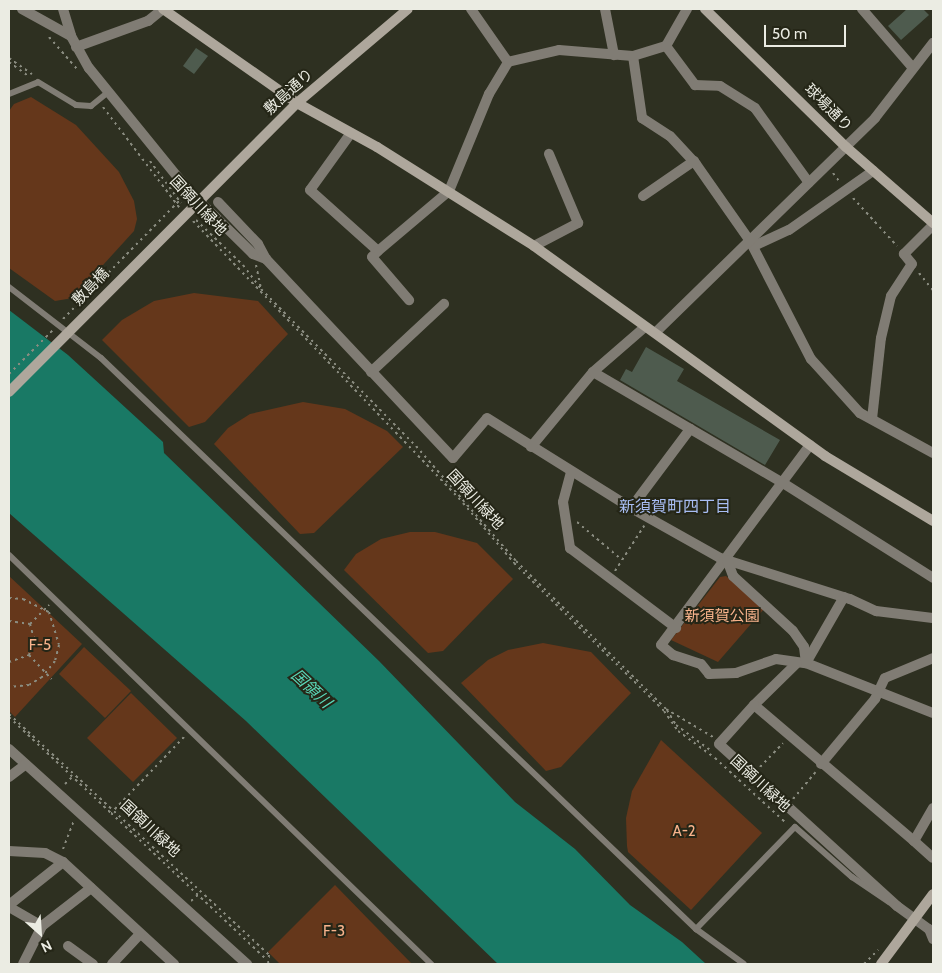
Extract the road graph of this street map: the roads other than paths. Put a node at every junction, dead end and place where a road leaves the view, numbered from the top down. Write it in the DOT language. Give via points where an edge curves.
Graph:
graph roads {
  1 [pos="24,9"];
  2 [pos="63,9"];
  3 [pos="163,9"];
  4 [pos="408,9"];
  5 [pos="471,9"];
  6 [pos="605,9"];
  7 [pos="688,9"];
  8 [pos="705,9"];
  9 [pos="862,9"];
  10 [pos="70,36"];
  11 [pos="933,43"];
  12 [pos="76,46"];
  13 [pos="666,46"];
  14 [pos="614,55"];
  15 [pos="633,56"];
  16 [pos="508,62"];
  17 [pos="913,68"];
  18 [pos="107,93"];
  19 [pos="9,94"];
  20 [pos="297,103"];
  21 [pos="351,133"];
  22 [pos="846,147"];
  23 [pos="549,154"];
  24 [pos="694,162"];
  25 [pos="873,171"];
  26 [pos="808,183"];
  27 [pos="450,191"];
  28 [pos="643,196"];
  29 [pos="196,201"];
  30 [pos="218,202"];
  31 [pos="933,224"];
  32 [pos="752,244"];
  33 [pos="534,246"];
  34 [pos="378,252"];
  35 [pos="266,259"];
  36 [pos="9,287"];
  37 [pos="410,300"];
  38 [pos="444,304"];
  39 [pos="645,327"];
  40 [pos="656,332"];
  41 [pos="372,372"];
  42 [pos="593,372"];
  43 [pos="9,392"];
  44 [pos="872,419"];
  45 [pos="690,429"];
  46 [pos="810,445"];
  47 [pos="532,446"];
  48 [pos="933,453"];
  49 [pos="571,472"];
  50 [pos="783,483"];
  51 [pos="631,508"];
  52 [pos="933,521"];
  53 [pos="9,555"];
  54 [pos="727,560"];
  55 [pos="933,578"];
  56 [pos="844,597"];
  57 [pos="933,618"];
  58 [pos="676,628"];
  59 [pos="933,658"];
  60 [pos="801,663"];
  61 [pos="876,693"];
  62 [pos="754,705"];
  63 [pos="933,713"];
  64 [pos="9,749"];
  65 [pos="26,764"];
  66 [pos="822,764"];
  67 [pos="9,777"];
  68 [pos="933,808"];
  69 [pos="914,841"];
  70 [pos="9,851"];
  71 [pos="933,858"];
  72 [pos="60,861"];
  73 [pos="91,888"];
  74 [pos="933,894"];
  75 [pos="9,906"];
  76 [pos="897,906"];
  77 [pos="915,919"];
  78 [pos="42,926"];
  79 [pos="696,929"];
  80 [pos="140,934"];
  81 [pos="933,939"];
  82 [pos="68,946"];
  83 [pos="163,961"];
  84 [pos="23,964"];
  85 [pos="93,964"];
  86 [pos="112,964"];
  87 [pos="174,964"];
  88 [pos="247,964"];
  89 [pos="431,964"];
  90 [pos="744,964"];
  91 [pos="881,964"];
  1 -- 10 [label="street"];
  2 -- 10 [label="street"];
  3 -- 12 [label="street" via="148,21"];
  3 -- 20 [label="street"];
  4 -- 20 [label="street, 敷島通り"];
  5 -- 16 [label="street"];
  6 -- 14 [label="street"];
  7 -- 13 [label="street"];
  8 -- 22 [label="street, 球場通り"];
  9 -- 17 [label="street"];
  10 -- 12 [label="street"];
  11 -- 17 [label="street"];
  12 -- 18 [label="street"];
  13 -- 15 [label="street"];
  13 -- 26 [label="street" via="694,85 720,86 755,108"];
  14 -- 15 [label="street"];
  14 -- 16 [label="street" via="559,50"];
  15 -- 24 [label="street" via="642,118 670,136"];
  16 -- 27 [label="street" via="489,94"];
  17 -- 22 [label="street" via="875,118"];
  18 -- 19 [label="lane" via="91,106 76,105 37,82"];
  18 -- 29 [label="street"];
  20 -- 21 [label="street"];
  20 -- 29 [label="street, 敷島通り"];
  21 -- 27 [label="street"];
  21 -- 34 [label="street" via="310,190"];
  22 -- 25 [label="street, 球場通り"];
  22 -- 26 [label="street"];
  23 -- 33 [label="street" via="578,223"];
  24 -- 28 [label="street"];
  24 -- 32 [label="street"];
  25 -- 31 [label="street, 球場通り"];
  25 -- 32 [label="street" via="789,230"];
  26 -- 32 [label="street"];
  27 -- 33 [label="street"];
  27 -- 34 [label="street"];
  29 -- 35 [label="street" via="253,254"];
  29 -- 43 [label="street, 敷島橋"];
  30 -- 35 [label="street" via="258,244"];
  31 -- 44 [label="street" via="904,254 912,264 891,296 881,338"];
  32 -- 40 [label="street"];
  32 -- 44 [label="street" via="811,360 860,413"];
  33 -- 39 [label="street"];
  34 -- 37 [label="street" via="372,257"];
  35 -- 41 [label="street"];
  36 -- 79 [label="lane" via="101,358"];
  38 -- 41 [label="street"];
  39 -- 40 [label="street"];
  39 -- 42 [label="street"];
  40 -- 46 [label="street"];
  41 -- 47 [label="street" via="453,458 487,418"];
  42 -- 45 [label="street"];
  42 -- 47 [label="street"];
  44 -- 48 [label="street"];
  45 -- 50 [label="street"];
  45 -- 51 [label="street"];
  46 -- 50 [label="street"];
  46 -- 52 [label="street"];
  47 -- 49 [label="street"];
  49 -- 51 [label="street"];
  49 -- 58 [label="street" via="563,502 570,548"];
  50 -- 54 [label="street"];
  50 -- 55 [label="street"];
  51 -- 54 [label="street"];
  53 -- 89 [label="lane"];
  54 -- 56 [label="street"];
  54 -- 58 [label="street"];
  54 -- 60 [label="street" via="733,576 793,631 804,647"];
  56 -- 57 [label="street" via="876,611"];
  56 -- 60 [label="street"];
  58 -- 60 [label="street" via="661,644 673,655 701,664 709,674 736,673 776,659"];
  59 -- 61 [label="street" via="885,678"];
  60 -- 61 [label="street"];
  60 -- 62 [label="street"];
  61 -- 63 [label="street"];
  61 -- 66 [label="street"];
  62 -- 66 [label="street"];
  62 -- 76 [label="street" via="719,744"];
  64 -- 65 [label="street"];
  65 -- 67 [label="street"];
  65 -- 88 [label="street"];
  66 -- 69 [label="street"];
  68 -- 69 [label="street"];
  69 -- 71 [label="street"];
  70 -- 72 [label="street" via="45,853"];
  72 -- 73 [label="street"];
  72 -- 75 [label="street"];
  73 -- 78 [label="street"];
  73 -- 80 [label="street"];
  74 -- 77 [label="street"];
  75 -- 78 [label="street"];
  76 -- 77 [label="street"];
  76 -- 79 [label="lane" via="880,898 795,827"];
  77 -- 81 [label="street" via="929,929"];
  77 -- 91 [label="street"];
  78 -- 84 [label="street"];
  79 -- 90 [label="lane"];
  80 -- 83 [label="street"];
  80 -- 86 [label="street"];
  82 -- 85 [label="street"];
  83 -- 87 [label="street"];
}
